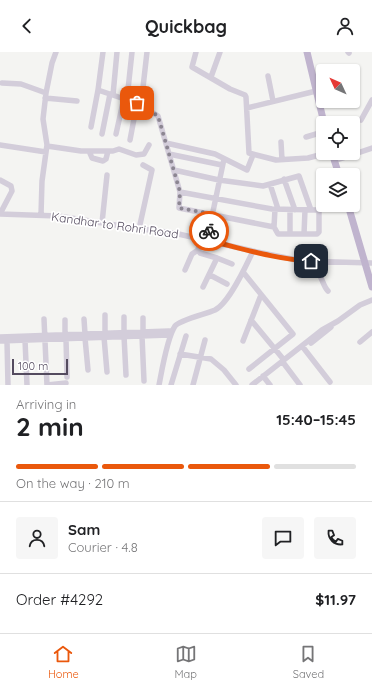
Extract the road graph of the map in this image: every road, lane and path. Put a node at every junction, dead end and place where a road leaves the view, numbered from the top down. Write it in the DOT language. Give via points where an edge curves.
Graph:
graph roads {
  1 [pos="56,52"];
  2 [pos="103,52"];
  3 [pos="117,52"];
  4 [pos="132,52"];
  5 [pos="147,52"];
  6 [pos="196,52"];
  7 [pos="220,52"];
  8 [pos="307,52"];
  9 [pos="268,76"];
  10 [pos="210,77"];
  11 [pos="2,83"];
  12 [pos="98,90"];
  13 [pos="316,90"];
  14 [pos="112,94"];
  15 [pos="46,95"];
  16 [pos="126,99"];
  17 [pos="372,100"];
  18 [pos="77,101"];
  19 [pos="273,102"];
  20 [pos="139,104"];
  21 [pos="247,108"];
  22 [pos="361,120"];
  23 [pos="91,127"];
  24 [pos="102,134"];
  25 [pos="116,134"];
  26 [pos="316,134"];
  27 [pos="306,137"];
  28 [pos="130,140"];
  29 [pos="281,142"];
  30 [pos="166,143"];
  31 [pos="0,145"];
  32 [pos="149,145"];
  33 [pos="372,148"];
  34 [pos="46,149"];
  35 [pos="89,151"];
  36 [pos="108,151"];
  37 [pos="169,154"];
  38 [pos="253,155"];
  39 [pos="316,156"];
  40 [pos="224,159"];
  41 [pos="282,160"];
  42 [pos="334,161"];
  43 [pos="144,165"];
  44 [pos="222,165"];
  45 [pos="336,168"];
  46 [pos="174,170"];
  47 [pos="107,175"];
  48 [pos="284,179"];
  49 [pos="0,180"];
  50 [pos="219,180"];
  51 [pos="270,184"];
  52 [pos="180,192"];
  53 [pos="215,199"];
  54 [pos="276,209"];
  55 [pos="316,209"];
  56 [pos="292,210"];
  57 [pos="308,210"];
  58 [pos="319,212"];
  59 [pos="350,212"];
  60 [pos="0,214"];
  61 [pos="212,214"];
  62 [pos="41,215"];
  63 [pos="102,223"];
  64 [pos="274,228"];
  65 [pos="139,229"];
  66 [pos="290,234"];
  67 [pos="304,234"];
  68 [pos="200,239"];
  69 [pos="207,240"];
  70 [pos="198,250"];
  71 [pos="253,251"];
  72 [pos="217,258"];
  73 [pos="311,261"];
  74 [pos="364,263"];
  75 [pos="372,263"];
  76 [pos="232,264"];
  77 [pos="185,270"];
  78 [pos="242,272"];
  79 [pos="210,275"];
  80 [pos="227,284"];
  81 [pos="203,287"];
  82 [pos="372,288"];
  83 [pos="328,291"];
  84 [pos="261,295"];
  85 [pos="372,300"];
  86 [pos="105,315"];
  87 [pos="124,317"];
  88 [pos="143,318"];
  89 [pos="44,319"];
  90 [pos="84,319"];
  91 [pos="65,320"];
  92 [pos="251,320"];
  93 [pos="372,332"];
  94 [pos="143,334"];
  95 [pos="105,335"];
  96 [pos="124,335"];
  97 [pos="85,336"];
  98 [pos="186,336"];
  99 [pos="0,337"];
  100 [pos="66,337"];
  101 [pos="45,338"];
  102 [pos="25,340"];
  103 [pos="205,340"];
  104 [pos="242,340"];
  105 [pos="0,341"];
  106 [pos="7,341"];
  107 [pos="360,342"];
  108 [pos="303,347"];
  109 [pos="275,348"];
  110 [pos="180,354"];
  111 [pos="200,358"];
  112 [pos="283,362"];
  113 [pos="249,369"];
  114 [pos="88,370"];
  115 [pos="107,372"];
  116 [pos="126,375"];
  117 [pos="264,377"];
  118 [pos="144,381"];
  119 [pos="330,382"];
  120 [pos="8,385"];
  121 [pos="27,385"];
  122 [pos="47,385"];
  123 [pos="159,385"];
  124 [pos="171,385"];
  125 [pos="193,385"];
  126 [pos="236,385"];
  127 [pos="252,385"];
  128 [pos="256,385"];
  129 [pos="270,385"];
  130 [pos="300,385"];
  1 -- 15 [label="street"];
  2 -- 12 [label="street"];
  3 -- 14 [label="street"];
  4 -- 16 [label="street"];
  5 -- 20 [label="street"];
  6 -- 10 [label="street" via="192,67"];
  7 -- 10 [label="street"];
  8 -- 13 [label="main road"];
  9 -- 19 [label="street"];
  10 -- 21 [label="street" via="245,95"];
  11 -- 15 [label="street" via="21,84"];
  12 -- 14 [label="street"];
  12 -- 23 [label="street"];
  13 -- 19 [label="street"];
  14 -- 16 [label="street"];
  14 -- 24 [label="street"];
  15 -- 18 [label="street"];
  15 -- 34 [label="street"];
  16 -- 20 [label="street"];
  16 -- 25 [label="street"];
  17 -- 22 [label="street"];
  19 -- 21 [label="street"];
  20 -- 28 [label="street"];
  20 -- 30 [label="street" via="158,116"];
  21 -- 38 [label="street" via="249,153"];
  26 -- 27 [label="street"];
  29 -- 41 [label="street"];
  30 -- 37 [label="street"];
  30 -- 40 [label="street" via="215,154"];
  31 -- 34 [label="street"];
  32 -- 36 [label="street" via="142,155 119,149"];
  33 -- 42 [label="street"];
  34 -- 35 [label="street"];
  34 -- 62 [label="street"];
  35 -- 36 [label="street"];
  35 -- 36 [label="street" via="92,158 103,161"];
  37 -- 44 [label="street"];
  37 -- 46 [label="street"];
  38 -- 40 [label="street" via="247,170"];
  38 -- 41 [label="street"];
  39 -- 41 [label="street"];
  40 -- 44 [label="street"];
  42 -- 45 [label="main road"];
  43 -- 65 [label="street" via="152,170"];
  44 -- 50 [label="street"];
  46 -- 50 [label="street"];
  46 -- 52 [label="street"];
  47 -- 63 [label="street"];
  48 -- 51 [label="street"];
  48 -- 56 [label="street"];
  48 -- 57 [label="street" via="299,176"];
  49 -- 60 [label="street" via="11,186 12,191"];
  50 -- 51 [label="street" via="262,186"];
  50 -- 53 [label="street"];
  51 -- 54 [label="street"];
  52 -- 53 [label="street"];
  52 -- 61 [label="street" via="179,208"];
  53 -- 54 [label="street"];
  53 -- 61 [label="street"];
  54 -- 56 [label="street"];
  54 -- 64 [label="street"];
  55 -- 57 [label="street"];
  56 -- 57 [label="street"];
  56 -- 66 [label="street"];
  57 -- 67 [label="street"];
  58 -- 67 [label="street" via="318,233"];
  59 -- 74 [label="main road"];
  60 -- 62 [label="street, Kandhar to Rohri Road"];
  61 -- 64 [label="street"];
  61 -- 69 [label="street"];
  62 -- 63 [label="street, Kandhar to Rohri Road"];
  63 -- 65 [label="street, Kandhar to Rohri Road"];
  64 -- 66 [label="street" via="278,234"];
  65 -- 68 [label="street, Kandhar to Rohri Road"];
  66 -- 67 [label="street"];
  68 -- 69 [label="street, Kandhar to Rohri Road"];
  68 -- 70 [label="street"];
  69 -- 71 [label="street, Kandhar to Rohri Road"];
  70 -- 72 [label="street"];
  70 -- 77 [label="street" via="192,254"];
  71 -- 73 [label="street, Kandhar to Rohri Road"];
  71 -- 78 [label="street"];
  72 -- 76 [label="street"];
  72 -- 79 [label="street"];
  73 -- 74 [label="street, Kandhar to Rohri Road"];
  73 -- 83 [label="street"];
  74 -- 75 [label="street, Kandhar to Rohri Road"];
  74 -- 82 [label="main road"];
  78 -- 84 [label="street"];
  78 -- 123 [label="street" via="226,299 216,309 177,324 172,330"];
  79 -- 80 [label="street"];
  79 -- 81 [label="street"];
  84 -- 92 [label="street"];
  84 -- 109 [label="street" via="293,334"];
  85 -- 108 [label="street" via="322,330"];
  86 -- 95 [label="street"];
  87 -- 96 [label="street"];
  88 -- 94 [label="street"];
  89 -- 101 [label="street"];
  90 -- 97 [label="street"];
  91 -- 100 [label="street"];
  92 -- 104 [label="street"];
  92 -- 109 [label="street"];
  93 -- 107 [label="street"];
  94 -- 96 [label="street"];
  94 -- 118 [label="street"];
  95 -- 96 [label="street"];
  95 -- 97 [label="street"];
  95 -- 115 [label="street"];
  96 -- 116 [label="street"];
  97 -- 100 [label="street"];
  97 -- 114 [label="street"];
  98 -- 110 [label="street"];
  99 -- 101 [label="street"];
  100 -- 101 [label="street"];
  100 -- 122 [label="street" via="67,380"];
  101 -- 102 [label="street"];
  101 -- 122 [label="street"];
  102 -- 106 [label="street"];
  102 -- 121 [label="street"];
  103 -- 111 [label="street"];
  105 -- 106 [label="street"];
  106 -- 120 [label="street"];
  108 -- 112 [label="street"];
  108 -- 119 [label="street"];
  109 -- 112 [label="street"];
  109 -- 113 [label="street"];
  110 -- 111 [label="street"];
  110 -- 124 [label="street"];
  111 -- 125 [label="street"];
  111 -- 126 [label="street" via="211,359"];
  112 -- 117 [label="street"];
  112 -- 130 [label="street"];
  117 -- 127 [label="street"];
  117 -- 128 [label="street"];
  117 -- 129 [label="street"];
}
